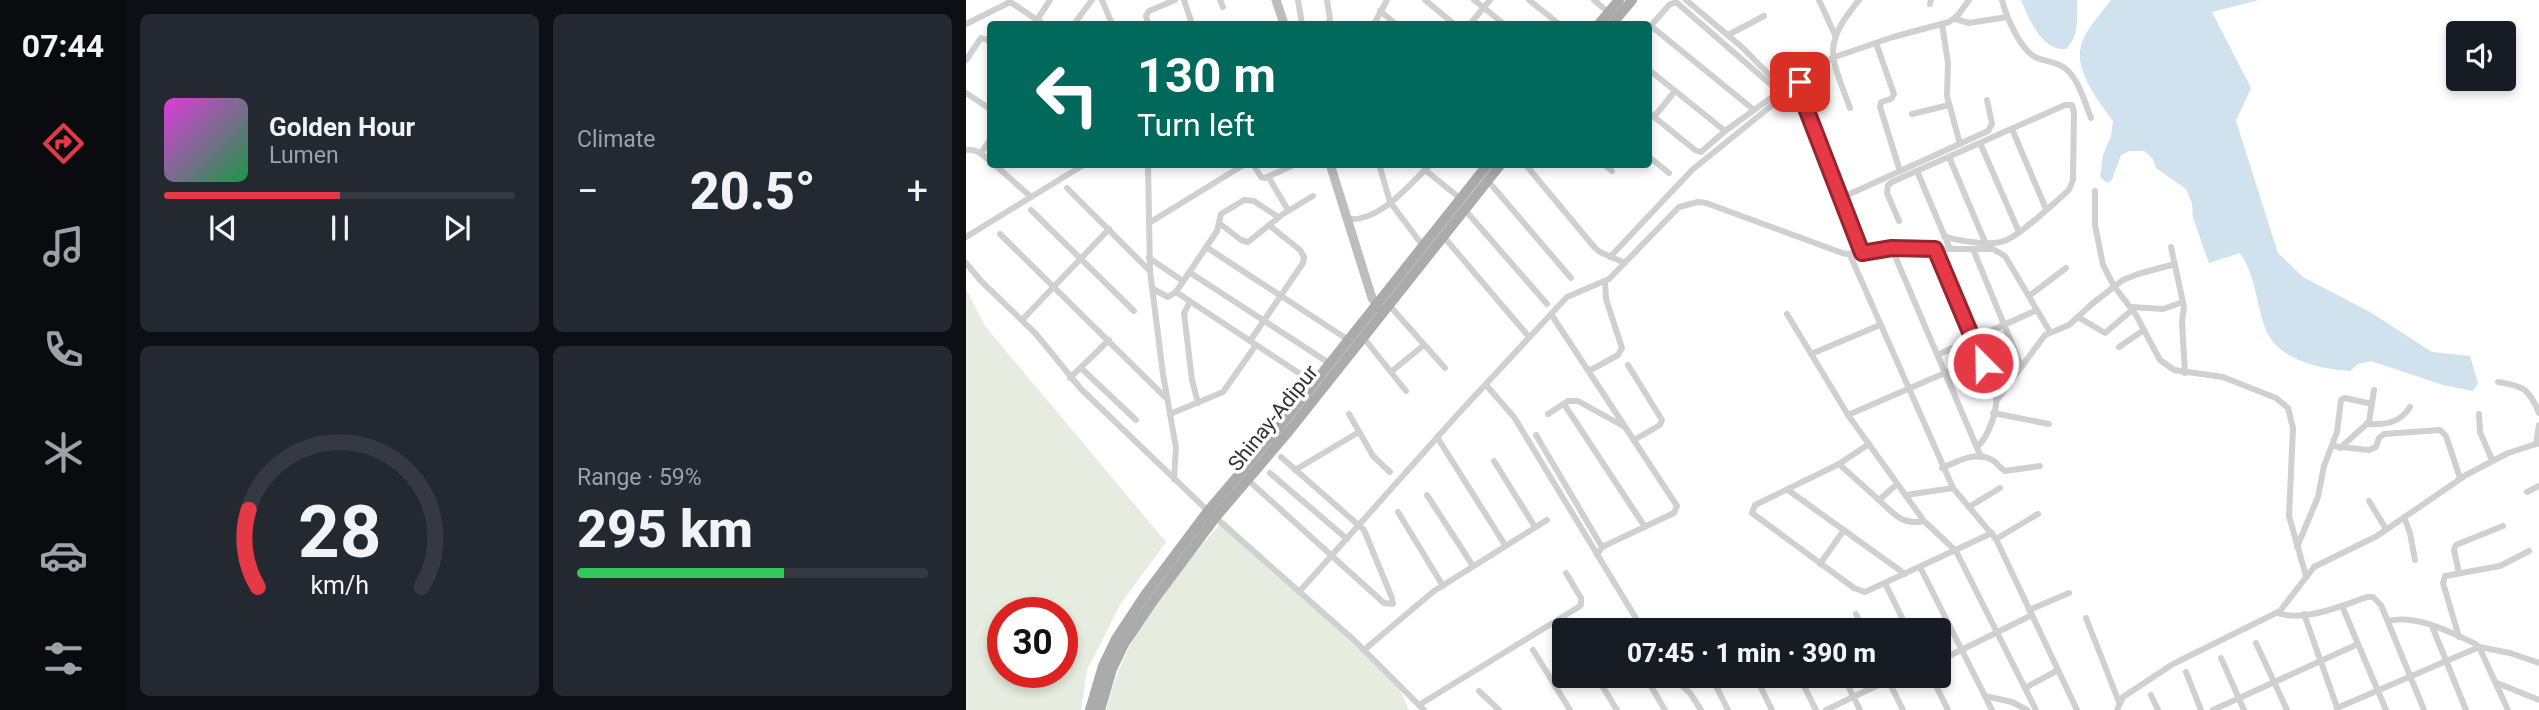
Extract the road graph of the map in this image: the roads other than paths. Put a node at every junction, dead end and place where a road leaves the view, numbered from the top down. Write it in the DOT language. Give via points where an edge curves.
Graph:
graph roads {
  1 [pos="1050,0"];
  2 [pos="1092,0"];
  3 [pos="1102,0"];
  4 [pos="1175,0"];
  5 [pos="1184,0"];
  6 [pos="1276,0"];
  7 [pos="1298,0"];
  8 [pos="1327,0"];
  9 [pos="1387,0"];
  10 [pos="1425,0"];
  11 [pos="1474,0"];
  12 [pos="1490,0"];
  13 [pos="1529,0"];
  14 [pos="1594,0"];
  15 [pos="1619,0"];
  16 [pos="1632,0"];
  17 [pos="1686,0"];
  18 [pos="1819,0"];
  19 [pos="1859,0"];
  20 [pos="1969,0"];
  21 [pos="2002,0"];
  22 [pos="1009,1"];
  23 [pos="1484,8"];
  24 [pos="1380,11"];
  25 [pos="1609,13"];
  26 [pos="1764,16"];
  27 [pos="2007,17"];
  28 [pos="1955,19"];
  29 [pos="1039,21"];
  30 [pos="1040,21"];
  31 [pos="1076,21"];
  32 [pos="1111,21"];
  33 [pos="1147,21"];
  34 [pos="1191,21"];
  35 [pos="1283,21"];
  36 [pos="1301,21"];
  37 [pos="1329,21"];
  38 [pos="1375,21"];
  39 [pos="1392,21"];
  40 [pos="1450,21"];
  41 [pos="1473,21"];
  42 [pos="1500,21"];
  43 [pos="1555,21"];
  44 [pos="1602,21"];
  45 [pos="1614,21"];
  46 [pos="966,24"];
  47 [pos="1942,24"];
  48 [pos="1652,26"];
  49 [pos="1652,30"];
  50 [pos="1835,34"];
  51 [pos="1728,35"];
  52 [pos="987,40"];
  53 [pos="1876,43"];
  54 [pos="1832,58"];
  55 [pos="966,60"];
  56 [pos="1652,72"];
  57 [pos="1797,85"];
  58 [pos="1675,91"];
  59 [pos="966,93"];
  60 [pos="1787,93"];
  61 [pos="1987,100"];
  62 [pos="987,104"];
  63 [pos="1949,105"];
  64 [pos="1850,108"];
  65 [pos="1754,110"];
  66 [pos="1652,114"];
  67 [pos="1912,114"];
  68 [pos="1652,116"];
  69 [pos="2091,118"];
  70 [pos="2012,129"];
  71 [pos="1725,131"];
  72 [pos="1980,143"];
  73 [pos="987,144"];
  74 [pos="1960,144"];
  75 [pos="966,150"];
  76 [pos="981,153"];
  77 [pos="1949,157"];
  78 [pos="987,158"];
  79 [pos="1652,159"];
  80 [pos="998,168"];
  81 [pos="1077,168"];
  82 [pos="1148,168"];
  83 [pos="1238,168"];
  84 [pos="1255,168"];
  85 [pos="1288,168"];
  86 [pos="1331,168"];
  87 [pos="1380,168"];
  88 [pos="1427,168"];
  89 [pos="1429,168"];
  90 [pos="1485,168"];
  91 [pos="1498,168"];
  92 [pos="1528,168"];
  93 [pos="1608,168"];
  94 [pos="1612,171"];
  95 [pos="1900,171"];
  96 [pos="1917,171"];
  97 [pos="1669,173"];
  98 [pos="1269,178"];
  99 [pos="1488,181"];
  100 [pos="1067,188"];
  101 [pos="2095,191"];
  102 [pos="1312,196"];
  103 [pos="1031,197"];
  104 [pos="1841,198"];
  105 [pos="1461,199"];
  106 [pos="1390,202"];
  107 [pos="2046,209"];
  108 [pos="1031,210"];
  109 [pos="1288,210"];
  110 [pos="1465,210"];
  111 [pos="1278,217"];
  112 [pos="1347,219"];
  113 [pos="1899,221"];
  114 [pos="1149,223"];
  115 [pos="1219,223"];
  116 [pos="1269,225"];
  117 [pos="1109,229"];
  118 [pos="2019,232"];
  119 [pos="1000,234"];
  120 [pos="1443,236"];
  121 [pos="1944,236"];
  122 [pos="966,237"];
  123 [pos="1985,242"];
  124 [pos="1423,246"];
  125 [pos="1206,247"];
  126 [pos="2171,247"];
  127 [pos="1892,248"];
  128 [pos="1935,249"];
  129 [pos="1950,249"];
  130 [pos="1973,249"];
  131 [pos="1862,253"];
  132 [pos="1850,255"];
  133 [pos="1610,257"];
  134 [pos="1149,258"];
  135 [pos="1080,259"];
  136 [pos="966,263"];
  137 [pos="1625,263"];
  138 [pos="2175,264"];
  139 [pos="2066,268"];
  140 [pos="1150,271"];
  141 [pos="1189,272"];
  142 [pos="1571,278"];
  143 [pos="1183,281"];
  144 [pos="1605,281"];
  145 [pos="1055,285"];
  146 [pos="2114,286"];
  147 [pos="1153,289"];
  148 [pos="1176,292"];
  149 [pos="1281,296"];
  150 [pos="2029,296"];
  151 [pos="1190,302"];
  152 [pos="2183,302"];
  153 [pos="1547,304"];
  154 [pos="1383,308"];
  155 [pos="2132,309"];
  156 [pos="2037,310"];
  157 [pos="1134,312"];
  158 [pos="1551,314"];
  159 [pos="1787,314"];
  160 [pos="2078,317"];
  161 [pos="1022,320"];
  162 [pos="1264,321"];
  163 [pos="2004,324"];
  164 [pos="1880,325"];
  165 [pos="2144,330"];
  166 [pos="2050,332"];
  167 [pos="1363,337"];
  168 [pos="1530,337"];
  169 [pos="1973,338"];
  170 [pos="1347,339"];
  171 [pos="1109,340"];
  172 [pos="1253,343"];
  173 [pos="1424,345"];
  174 [pos="2119,346"];
  175 [pos="1811,354"];
  176 [pos="1939,354"];
  177 [pos="1329,363"];
  178 [pos="1628,365"];
  179 [pos="2021,366"];
  180 [pos="1081,368"];
  181 [pos="1445,368"];
  182 [pos="1589,371"];
  183 [pos="1391,372"];
  184 [pos="1947,372"];
  185 [pos="2185,373"];
  186 [pos="1070,378"];
  187 [pos="2498,382"];
  188 [pos="1314,383"];
  189 [pos="1486,385"];
  190 [pos="1908,389"];
  191 [pos="2374,390"];
  192 [pos="1406,391"];
  193 [pos="1167,398"];
  194 [pos="1997,400"];
  195 [pos="1198,403"];
  196 [pos="1563,404"];
  197 [pos="2372,404"];
  198 [pos="2410,407"];
  199 [pos="1993,413"];
  200 [pos="2539,413"];
  201 [pos="1170,414"];
  202 [pos="1349,414"];
  203 [pos="1548,414"];
  204 [pos="2479,414"];
  205 [pos="1848,415"];
  206 [pos="1136,420"];
  207 [pos="2049,424"];
  208 [pos="2367,424"];
  209 [pos="2539,425"];
  210 [pos="1626,427"];
  211 [pos="1359,432"];
  212 [pos="1536,435"];
  213 [pos="1437,437"];
  214 [pos="1634,440"];
  215 [pos="2537,443"];
  216 [pos="1869,444"];
  217 [pos="1977,447"];
  218 [pos="2336,447"];
  219 [pos="1281,457"];
  220 [pos="1981,457"];
  221 [pos="2494,459"];
  222 [pos="1494,461"];
  223 [pos="1839,464"];
  224 [pos="2040,466"];
  225 [pos="1942,468"];
  226 [pos="1295,470"];
  227 [pos="1390,472"];
  228 [pos="1270,473"];
  229 [pos="2460,478"];
  230 [pos="1174,479"];
  231 [pos="1248,480"];
  232 [pos="1897,484"];
  233 [pos="2539,486"];
  234 [pos="1953,488"];
  235 [pos="2000,488"];
  236 [pos="1788,490"];
  237 [pos="2527,492"];
  238 [pos="1427,495"];
  239 [pos="1906,495"];
  240 [pos="1879,500"];
  241 [pos="2370,501"];
  242 [pos="1969,507"];
  243 [pos="1398,512"];
  244 [pos="2038,514"];
  245 [pos="1212,515"];
  246 [pos="2404,517"];
  247 [pos="1547,520"];
  248 [pos="1924,521"];
  249 [pos="1359,525"];
  250 [pos="2503,526"];
  251 [pos="1535,527"];
  252 [pos="1645,527"];
  253 [pos="2386,529"];
  254 [pos="1844,530"];
  255 [pos="1994,536"];
  256 [pos="1347,539"];
  257 [pos="1505,545"];
  258 [pos="1602,547"];
  259 [pos="2297,548"];
  260 [pos="1956,551"];
  261 [pos="2529,551"];
  262 [pos="1597,555"];
  263 [pos="1332,556"];
  264 [pos="2415,560"];
  265 [pos="1820,564"];
  266 [pos="1473,566"];
  267 [pos="1920,567"];
  268 [pos="1566,573"];
  269 [pos="2459,573"];
  270 [pos="1905,574"];
  271 [pos="2306,576"];
  272 [pos="1885,583"];
  273 [pos="1443,586"];
  274 [pos="1299,592"];
  275 [pos="2069,593"];
  276 [pos="2342,606"];
  277 [pos="2030,612"];
  278 [pos="2277,613"];
  279 [pos="1856,614"];
  280 [pos="2304,614"];
  281 [pos="1636,618"];
  282 [pos="1858,618"];
  283 [pos="1902,618"];
  284 [pos="2086,618"];
  285 [pos="2388,621"];
  286 [pos="2432,626"];
  287 [pos="1997,633"];
  288 [pos="2459,637"];
  289 [pos="2256,643"];
  290 [pos="2358,643"];
  291 [pos="2479,647"];
  292 [pos="1364,650"];
  293 [pos="1533,650"];
  294 [pos="1962,650"];
  295 [pos="1951,655"];
  296 [pos="2221,658"];
  297 [pos="2445,660"];
  298 [pos="2321,661"];
  299 [pos="2539,663"];
  300 [pos="2058,670"];
  301 [pos="2186,672"];
  302 [pos="2410,675"];
  303 [pos="1552,682"];
  304 [pos="2274,682"];
  305 [pos="2497,683"];
  306 [pos="1556,688"];
  307 [pos="1604,688"];
  308 [pos="1652,688"];
  309 [pos="1684,688"];
  310 [pos="1717,688"];
  311 [pos="1761,688"];
  312 [pos="1805,688"];
  313 [pos="1849,688"];
  314 [pos="1868,688"];
  315 [pos="1892,688"];
  316 [pos="1937,688"];
  317 [pos="2025,688"];
  318 [pos="2378,689"];
  319 [pos="1479,691"];
  320 [pos="2151,695"];
  321 [pos="1985,696"];
  322 [pos="1853,697"];
  323 [pos="2239,698"];
  324 [pos="2539,700"];
  325 [pos="2118,706"];
  326 [pos="1422,708"];
  327 [pos="2337,709"];
  328 [pos="1090,710"];
  329 [pos="1100,710"];
  330 [pos="1499,710"];
  331 [pos="1570,710"];
  332 [pos="1617,710"];
  333 [pos="1665,710"];
  334 [pos="1701,710"];
  335 [pos="1728,710"];
  336 [pos="1772,710"];
  337 [pos="1816,710"];
  338 [pos="1826,710"];
  339 [pos="1860,710"];
  340 [pos="1903,710"];
  341 [pos="1948,710"];
  342 [pos="1992,710"];
  343 [pos="2027,710"];
  344 [pos="2036,710"];
  345 [pos="2077,710"];
  346 [pos="2158,710"];
  347 [pos="2201,710"];
  348 [pos="2213,710"];
  349 [pos="2244,710"];
  350 [pos="2287,710"];
  351 [pos="2386,710"];
  352 [pos="2424,710"];
  353 [pos="2466,710"];
  354 [pos="2508,710"];
  1 -- 30 [label="street"];
  2 -- 31 [label="street"];
  3 -- 32 [label="street"];
  4 -- 33 [label="street" via="1149,11"];
  5 -- 34 [label="street"];
  6 -- 35 [label="street"];
  7 -- 36 [label="street"];
  8 -- 37 [label="street"];
  9 -- 24 [label="street"];
  10 -- 40 [label="street"];
  11 -- 23 [label="street"];
  12 -- 23 [label="street"];
  13 -- 43 [label="street"];
  14 -- 25 [label="street"];
  15 -- 25 [label="main road"];
  16 -- 45 [label="main road"];
  17 -- 51 [label="street"];
  18 -- 50 [label="street"];
  19 -- 50 [label="street"];
  20 -- 28 [label="street"];
  21 -- 27 [label="street"];
  22 -- 29 [label="street"];
  22 -- 46 [label="street"];
  23 -- 41 [label="street"];
  23 -- 42 [label="street"];
  24 -- 38 [label="street"];
  24 -- 39 [label="street"];
  25 -- 44 [label="main road"];
  26 -- 51 [label="street"];
  27 -- 28 [label="street" via="1969,23"];
  27 -- 69 [label="street" via="2033,56 2069,71"];
  28 -- 47 [label="street"];
  47 -- 53 [label="street"];
  47 -- 63 [label="street"];
  48 -- 65 [label="street" via="1673,2 1679,4 1776,87 1775,95"];
  49 -- 65 [label="street"];
  50 -- 54 [label="street"];
  51 -- 60 [label="street"];
  52 -- 55 [label="street" via="981,38"];
  53 -- 54 [label="street"];
  53 -- 95 [label="street" via="1894,94 1880,107"];
  54 -- 57 [label="street"];
  54 -- 64 [label="street"];
  56 -- 58 [label="street"];
  57 -- 60 [label="street"];
  57 -- 104 [label="street"];
  58 -- 66 [label="street"];
  58 -- 71 [label="street"];
  59 -- 62 [label="street"];
  60 -- 133 [label="street" via="1692,170"];
  61 -- 74 [label="street" via="1991,129"];
  63 -- 67 [label="street"];
  63 -- 74 [label="street"];
  65 -- 71 [label="street"];
  68 -- 71 [label="street" via="1698,152"];
  70 -- 72 [label="street"];
  70 -- 107 [label="street"];
  70 -- 107 [label="street" via="2065,106 2074,108 2071,185"];
  72 -- 77 [label="street"];
  72 -- 118 [label="street"];
  73 -- 76 [label="street"];
  74 -- 95 [label="street"];
  75 -- 76 [label="street"];
  76 -- 78 [label="street"];
  77 -- 96 [label="street"];
  77 -- 123 [label="street"];
  79 -- 97 [label="street"];
  80 -- 103 [label="street"];
  81 -- 103 [label="street"];
  82 -- 114 [label="street"];
  83 -- 114 [label="street"];
  84 -- 98 [label="street" via="1261,177"];
  85 -- 98 [label="street"];
  86 -- 112 [label="street"];
  87 -- 106 [label="street"];
  88 -- 106 [label="street"];
  89 -- 105 [label="street"];
  90 -- 105 [label="main road, Shinay-Adipur"];
  91 -- 99 [label="main road, Shinay-Adipur"];
  92 -- 133 [label="street" via="1595,248"];
  93 -- 94 [label="street"];
  95 -- 104 [label="street"];
  96 -- 113 [label="street" via="1887,188"];
  96 -- 121 [label="street"];
  98 -- 109 [label="street"];
  99 -- 110 [label="main road, Shinay-Adipur"];
  99 -- 142 [label="street"];
  100 -- 117 [label="street"];
  101 -- 146 [label="street" via="2096,235"];
  102 -- 109 [label="street"];
  103 -- 122 [label="street"];
  104 -- 131 [label="street"];
  105 -- 124 [label="main road, Shinay-Adipur"];
  106 -- 112 [label="street" via="1365,218"];
  106 -- 124 [label="street"];
  107 -- 118 [label="street"];
  108 -- 135 [label="street"];
  109 -- 111 [label="street"];
  110 -- 120 [label="main road, Shinay-Adipur"];
  110 -- 153 [label="street"];
  111 -- 115 [label="street" via="1247,199 1223,212"];
  111 -- 116 [label="street"];
  112 -- 154 [label="street"];
  114 -- 134 [label="street"];
  115 -- 116 [label="street" via="1248,242"];
  115 -- 125 [label="street"];
  116 -- 149 [label="street" via="1304,257"];
  117 -- 135 [label="street"];
  117 -- 140 [label="street"];
  118 -- 123 [label="street" via="2006,241"];
  119 -- 145 [label="street"];
  120 -- 154 [label="main road, Shinay-Adipur"];
  120 -- 168 [label="street"];
  121 -- 123 [label="street"];
  121 -- 129 [label="street"];
  124 -- 154 [label="main road, Shinay-Adipur"];
  125 -- 141 [label="street"];
  125 -- 149 [label="street"];
  126 -- 138 [label="street"];
  127 -- 128 [label="street"];
  127 -- 131 [label="street"];
  127 -- 176 [label="street"];
  128 -- 129 [label="street"];
  128 -- 169 [label="street"];
  129 -- 130 [label="street"];
  130 -- 150 [label="street" via="1993,249 2005,256"];
  130 -- 163 [label="street"];
  131 -- 132 [label="street"];
  132 -- 137 [label="street" via="1698,202 1679,207"];
  132 -- 164 [label="street"];
  133 -- 137 [label="street"];
  134 -- 140 [label="street"];
  134 -- 143 [label="street"];
  135 -- 145 [label="street"];
  135 -- 157 [label="street"];
  136 -- 161 [label="street"];
  137 -- 144 [label="street"];
  138 -- 146 [label="street"];
  138 -- 152 [label="street"];
  139 -- 150 [label="street"];
  140 -- 147 [label="street"];
  141 -- 143 [label="street"];
  141 -- 162 [label="street"];
  143 -- 148 [label="street"];
  144 -- 158 [label="street" via="1567,297"];
  144 -- 182 [label="street" via="1622,348"];
  145 -- 161 [label="street"];
  145 -- 171 [label="street"];
  146 -- 155 [label="street"];
  146 -- 160 [label="street"];
  147 -- 148 [label="street" via="1168,297"];
  147 -- 193 [label="street"];
  148 -- 151 [label="street"];
  149 -- 162 [label="street"];
  149 -- 170 [label="street"];
  150 -- 156 [label="street"];
  151 -- 172 [label="street"];
  151 -- 195 [label="street" via="1184,313"];
  152 -- 155 [label="street" via="2163,309"];
  152 -- 185 [label="street"];
  154 -- 167 [label="main road, Shinay-Adipur"];
  154 -- 170 [label="main road, Shinay-Adipur"];
  154 -- 173 [label="street"];
  155 -- 160 [label="street" via="2105,333"];
  155 -- 165 [label="street"];
  156 -- 163 [label="street"];
  156 -- 166 [label="street"];
  158 -- 168 [label="street"];
  158 -- 182 [label="street"];
  159 -- 175 [label="street"];
  160 -- 166 [label="street"];
  161 -- 186 [label="street"];
  162 -- 172 [label="street"];
  162 -- 177 [label="street"];
  163 -- 169 [label="street"];
  163 -- 179 [label="street"];
  164 -- 175 [label="street"];
  164 -- 190 [label="street"];
  165 -- 174 [label="street"];
  165 -- 185 [label="street" via="2160,360"];
  166 -- 179 [label="street"];
  167 -- 183 [label="street"];
  167 -- 231 [label="main road, Shinay-Adipur"];
  168 -- 189 [label="street"];
  169 -- 176 [label="street"];
  169 -- 194 [label="street"];
  170 -- 177 [label="main road, Shinay-Adipur"];
  171 -- 180 [label="street"];
  171 -- 193 [label="street"];
  172 -- 188 [label="street"];
  172 -- 195 [label="street" via="1228,387"];
  173 -- 181 [label="street"];
  173 -- 183 [label="street"];
  175 -- 205 [label="street"];
  176 -- 184 [label="street"];
  177 -- 188 [label="main road, Shinay-Adipur"];
  178 -- 214 [label="street" via="1662,420"];
  179 -- 194 [label="street"];
  180 -- 186 [label="street"];
  180 -- 206 [label="street"];
  182 -- 210 [label="street"];
  183 -- 192 [label="street"];
  184 -- 190 [label="street"];
  184 -- 217 [label="street"];
  185 -- 259 [label="street" via="2223,377 2276,398 2288,408 2293,428 2289,516"];
  186 -- 230 [label="street"];
  187 -- 200 [label="street" via="2530,392"];
  188 -- 245 [label="main road, Shinay-Adipur"];
  189 -- 213 [label="street"];
  189 -- 262 [label="street" via="1514,417"];
  190 -- 205 [label="street"];
  190 -- 225 [label="street"];
  191 -- 197 [label="street"];
  193 -- 201 [label="street"];
  194 -- 199 [label="street"];
  195 -- 201 [label="street"];
  196 -- 203 [label="street"];
  196 -- 210 [label="street" via="1578,401"];
  196 -- 252 [label="street"];
  197 -- 208 [label="street"];
  197 -- 218 [label="street" via="2341,400"];
  198 -- 208 [label="street" via="2397,421"];
  199 -- 207 [label="street"];
  199 -- 217 [label="street"];
  201 -- 230 [label="street" via="1176,448"];
  202 -- 211 [label="street"];
  204 -- 221 [label="street" via="2480,432"];
  205 -- 216 [label="street"];
  208 -- 218 [label="street"];
  209 -- 215 [label="street"];
  210 -- 214 [label="street"];
  211 -- 226 [label="street"];
  211 -- 227 [label="street" via="1373,456"];
  212 -- 258 [label="street"];
  213 -- 249 [label="street"];
  213 -- 257 [label="street"];
  214 -- 252 [label="street" via="1677,506 1674,513"];
  215 -- 221 [label="street"];
  216 -- 223 [label="street"];
  216 -- 232 [label="street"];
  217 -- 220 [label="street"];
  218 -- 229 [label="street" via="2369,450 2384,434 2440,430"];
  218 -- 259 [label="street" via="2324,466 2318,497"];
  219 -- 226 [label="street"];
  220 -- 224 [label="street" via="2005,471"];
  220 -- 225 [label="street"];
  221 -- 229 [label="street"];
  222 -- 251 [label="street"];
  223 -- 236 [label="street"];
  223 -- 240 [label="street"];
  225 -- 234 [label="street"];
  226 -- 249 [label="street"];
  228 -- 256 [label="street"];
  229 -- 246 [label="street"];
  230 -- 245 [label="street"];
  231 -- 245 [label="main road, Shinay-Adipur"];
  231 -- 263 [label="street"];
  232 -- 239 [label="street"];
  232 -- 240 [label="street"];
  233 -- 237 [label="street"];
  234 -- 239 [label="street"];
  234 -- 242 [label="street"];
  235 -- 242 [label="street"];
  236 -- 254 [label="street"];
  236 -- 265 [label="street" via="1755,505 1752,513"];
  238 -- 266 [label="street"];
  239 -- 248 [label="street"];
  240 -- 248 [label="street" via="1904,522"];
  241 -- 253 [label="street"];
  242 -- 255 [label="street"];
  243 -- 273 [label="street"];
  244 -- 255 [label="street"];
  245 -- 274 [label="street"];
  245 -- 328 [label="main road, Shinay-Adipur" via="1144,595 1116,639"];
  245 -- 329 [label="main road, Shinay-Adipur" via="1125,644"];
  246 -- 253 [label="street"];
  246 -- 264 [label="street"];
  247 -- 251 [label="street"];
  248 -- 260 [label="street"];
  249 -- 256 [label="street"];
  249 -- 263 [label="street" via="1368,536 1393,604 1384,603"];
  250 -- 269 [label="street" via="2456,545"];
  251 -- 257 [label="street"];
  252 -- 258 [label="street"];
  253 -- 271 [label="street" via="2314,567"];
  254 -- 265 [label="street"];
  254 -- 270 [label="street"];
  255 -- 260 [label="street"];
  255 -- 277 [label="street"];
  256 -- 263 [label="street"];
  257 -- 266 [label="street"];
  258 -- 262 [label="street"];
  259 -- 271 [label="street"];
  260 -- 267 [label="street"];
  260 -- 287 [label="street"];
  261 -- 269 [label="street" via="2500,566"];
  262 -- 281 [label="street"];
  263 -- 274 [label="street"];
  265 -- 272 [label="street" via="1860,591"];
  266 -- 273 [label="street"];
  267 -- 270 [label="street"];
  267 -- 294 [label="street"];
  268 -- 326 [label="street" via="1581,598 1580,605"];
  269 -- 288 [label="street" via="2443,579"];
  270 -- 272 [label="street"];
  271 -- 278 [label="street"];
  272 -- 283 [label="street"];
  273 -- 292 [label="street"];
  274 -- 292 [label="street"];
  275 -- 277 [label="street"];
  276 -- 280 [label="street"];
  276 -- 285 [label="street" via="2373,597"];
  276 -- 290 [label="street"];
  277 -- 287 [label="street"];
  277 -- 300 [label="street"];
  278 -- 280 [label="street"];
  278 -- 325 [label="street" via="2173,664"];
  279 -- 282 [label="street"];
  280 -- 298 [label="street"];
  284 -- 325 [label="street"];
  285 -- 286 [label="street" via="2407,618"];
  285 -- 302 [label="street"];
  286 -- 288 [label="street"];
  286 -- 297 [label="street"];
  287 -- 294 [label="street"];
  287 -- 317 [label="street"];
  288 -- 291 [label="street"];
  289 -- 304 [label="street"];
  290 -- 298 [label="street"];
  290 -- 318 [label="street"];
  291 -- 297 [label="street"];
  291 -- 299 [label="street"];
  291 -- 305 [label="street"];
  292 -- 326 [label="street"];
  293 -- 303 [label="street"];
  294 -- 295 [label="street"];
  294 -- 321 [label="street"];
  296 -- 323 [label="street"];
  297 -- 302 [label="street"];
  297 -- 353 [label="street"];
  298 -- 304 [label="street"];
  298 -- 327 [label="street"];
  300 -- 317 [label="street"];
  300 -- 345 [label="street"];
  301 -- 347 [label="street"];
  302 -- 318 [label="street"];
  302 -- 352 [label="street"];
  304 -- 323 [label="street"];
  304 -- 350 [label="street"];
  305 -- 324 [label="street"];
  305 -- 354 [label="street"];
  306 -- 331 [label="street"];
  307 -- 332 [label="street"];
  308 -- 333 [label="street"];
  309 -- 334 [label="street"];
  310 -- 335 [label="street"];
  311 -- 336 [label="street"];
  312 -- 337 [label="street"];
  313 -- 322 [label="street"];
  314 -- 322 [label="street"];
  315 -- 340 [label="street"];
  316 -- 341 [label="street"];
  317 -- 344 [label="street"];
  318 -- 327 [label="street"];
  318 -- 351 [label="street"];
  319 -- 330 [label="street"];
  320 -- 346 [label="street"];
  321 -- 342 [label="street"];
  321 -- 343 [label="street"];
  322 -- 338 [label="street"];
  322 -- 339 [label="street"];
  323 -- 348 [label="street"];
  323 -- 349 [label="street"];
}
